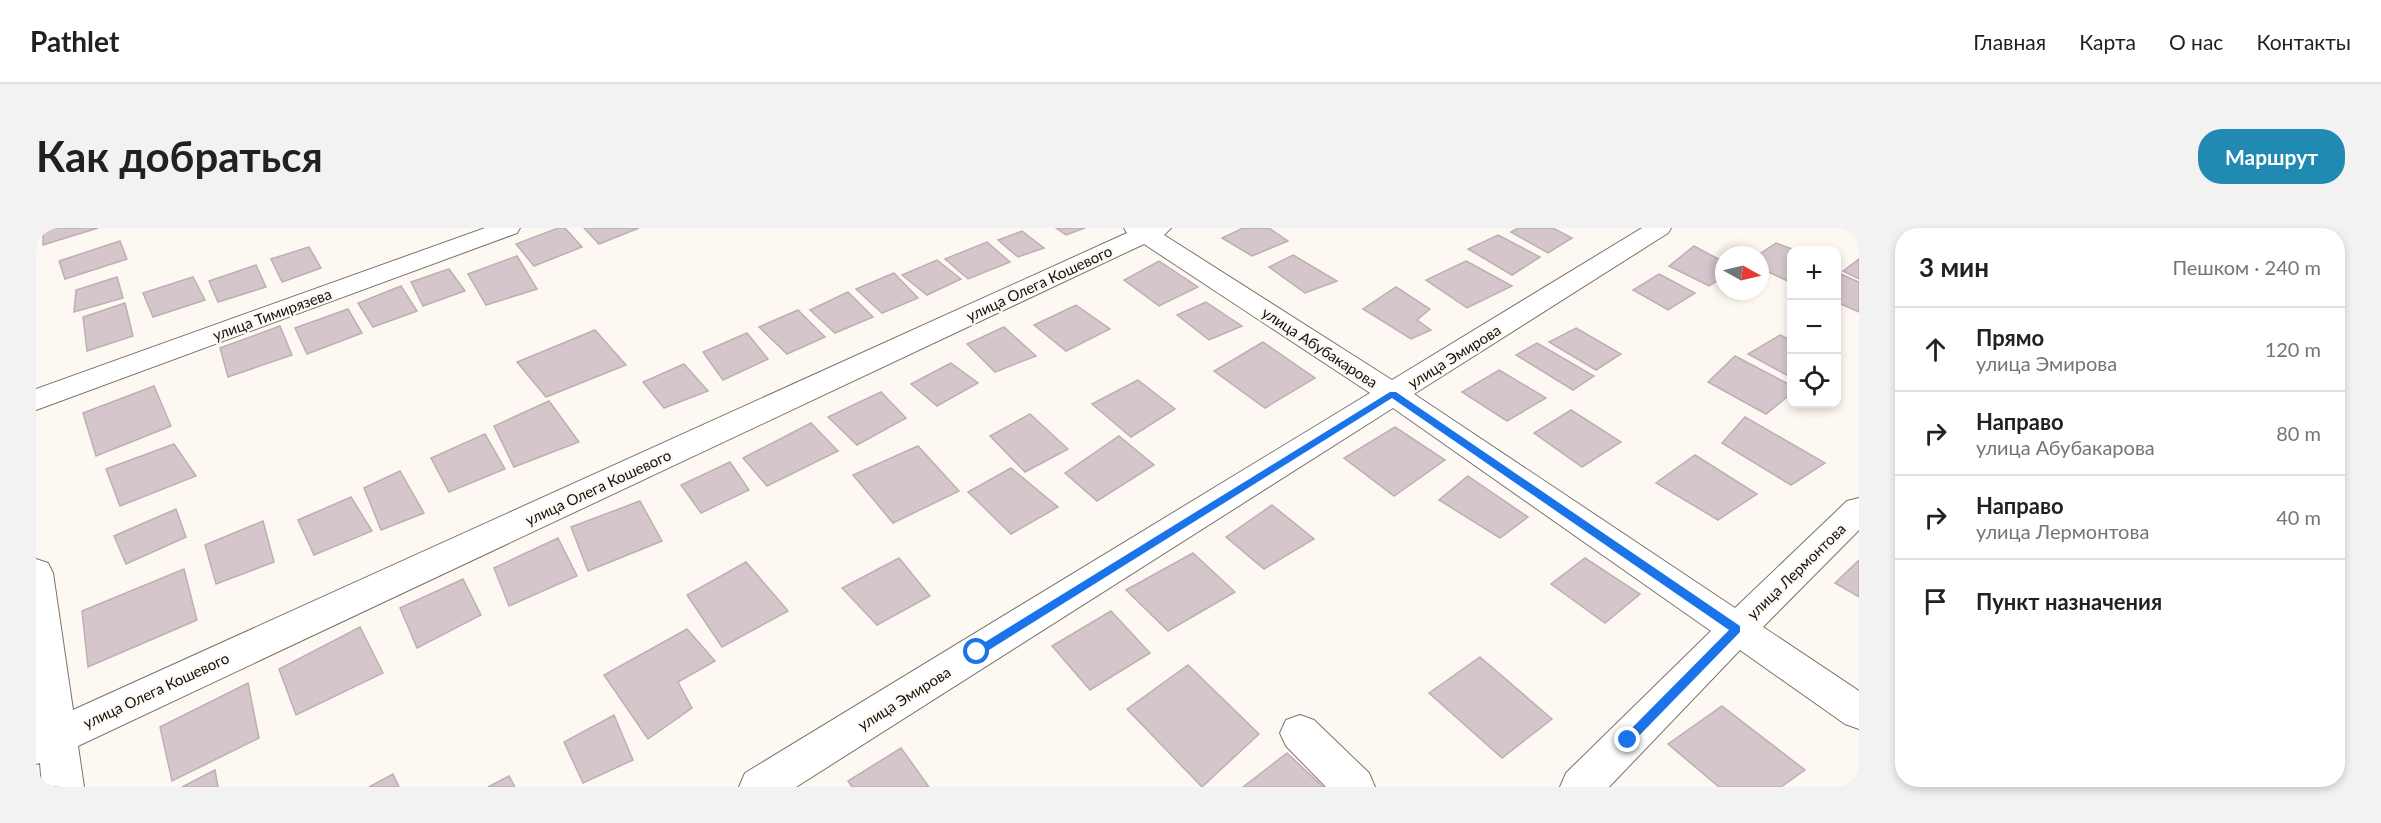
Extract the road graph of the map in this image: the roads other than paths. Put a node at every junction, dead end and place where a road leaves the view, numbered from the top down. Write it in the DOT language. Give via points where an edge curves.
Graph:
graph roads {
  1 [pos="508,228"];
  2 [pos="1659,228"];
  3 [pos="1147,230"];
  4 [pos="1393,394"];
  5 [pos="36,400"];
  6 [pos="1859,510"];
  7 [pos="36,573"];
  8 [pos="1737,629"];
  9 [pos="1859,712"];
  10 [pos="1300,733"];
  11 [pos="47,741"];
  12 [pos="63,787"];
  13 [pos="760,787"];
  14 [pos="1354,787"];
  15 [pos="1581,787"];
  1 -- 5 [label="street, улица Тимирязева"];
  2 -- 4 [label="street, улица Эмирова"];
  3 -- 4 [label="street, улица Абубакарова"];
  3 -- 11 [label="street, улица Олега Кошевого"];
  4 -- 8 [label="street, улица Абубакарова"];
  4 -- 13 [label="street, улица Эмирова"];
  6 -- 8 [label="street, улица Лермонтова"];
  7 -- 11 [label="street"];
  8 -- 9 [label="street, улица Абубакарова"];
  8 -- 15 [label="street, улица Лермонтова"];
  10 -- 14 [label="street"];
  11 -- 12 [label="street"];
}
